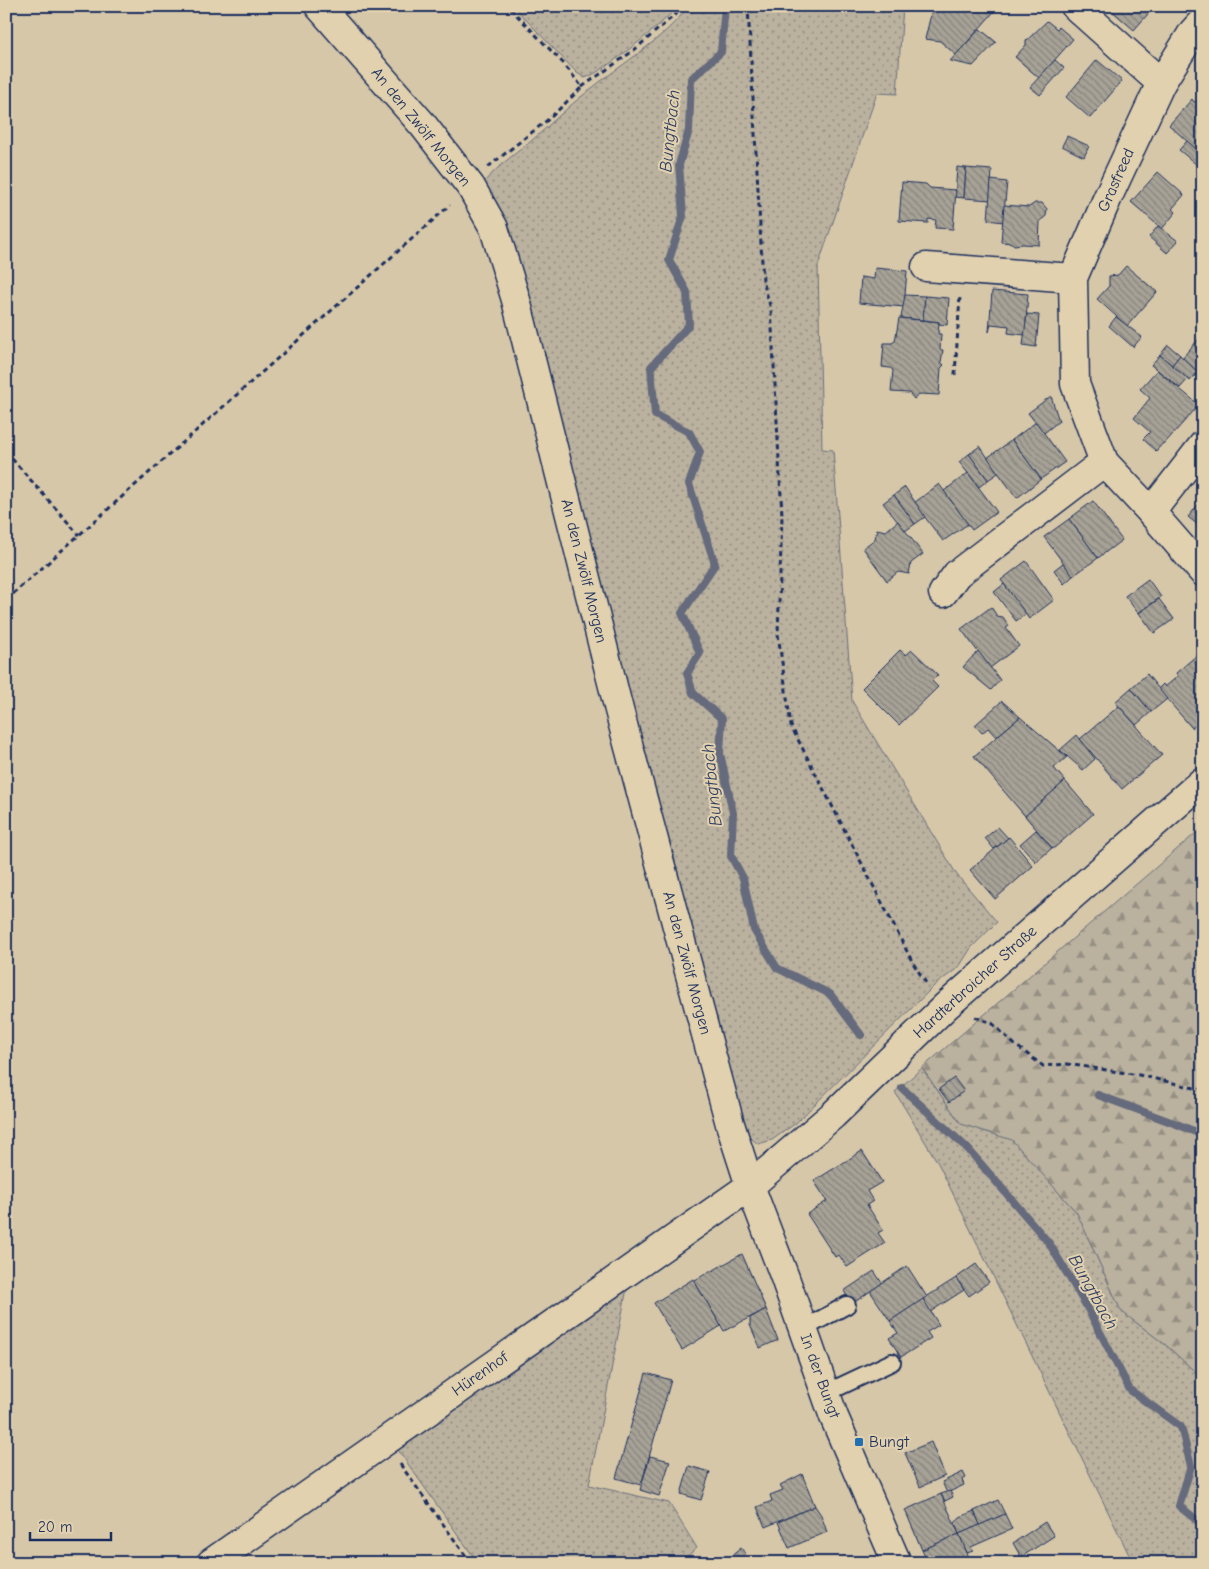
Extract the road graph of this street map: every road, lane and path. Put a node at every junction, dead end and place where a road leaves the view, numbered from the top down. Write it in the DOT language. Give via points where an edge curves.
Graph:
graph roads {
  1 [pos="319,6"];
  2 [pos="508,6"];
  3 [pos="683,6"];
  4 [pos="748,6"];
  5 [pos="1075,6"];
  6 [pos="1203,21"];
  7 [pos="1160,83"];
  8 [pos="582,87"];
  9 [pos="471,187"];
  10 [pos="926,268"];
  11 [pos="962,270"];
  12 [pos="1072,278"];
  13 [pos="956,375"];
  14 [pos="1203,445"];
  15 [pos="6,452"];
  16 [pos="1104,462"];
  17 [pos="1151,512"];
  18 [pos="79,535"];
  19 [pos="1203,572"];
  20 [pos="943,593"];
  21 [pos="6,600"];
  22 [pos="1203,781"];
  23 [pos="946,1006"];
  24 [pos="1203,1090"];
  25 [pos="750,1186"];
  26 [pos="847,1305"];
  27 [pos="803,1329"];
  28 [pos="892,1362"];
  29 [pos="826,1393"];
  30 [pos="384,1442"];
  31 [pos="210,1563"];
  32 [pos="472,1563"];
  33 [pos="897,1563"];
  1 -- 9 [label="street, An den Zwölf Morgen" via="424,125"];
  2 -- 8 [label="path"];
  3 -- 8 [label="path" via="633,51"];
  4 -- 23 [label="path" via="763,281 771,309 782,516 778,634 790,726 913,963 932,992"];
  5 -- 7 [label="street"];
  6 -- 7 [label="street, Grasfreed"];
  7 -- 12 [label="street, Grasfreed"];
  8 -- 9 [label="path" via="550,118 482,172"];
  9 -- 18 [label="path"];
  9 -- 25 [label="street, An den Zwölf Morgen" via="494,228 516,300 622,720 730,1124"];
  10 -- 11 [label="street"];
  11 -- 12 [label="street"];
  11 -- 13 [label="path"];
  12 -- 16 [label="street, Grasfreed" via="1075,384"];
  14 -- 17 [label="street"];
  15 -- 18 [label="path"];
  16 -- 17 [label="street, Grasfreed"];
  16 -- 20 [label="street" via="957,574"];
  17 -- 19 [label="street, Grasfreed"];
  18 -- 21 [label="path"];
  22 -- 23 [label="street, Hardterbroicher Straße"];
  23 -- 24 [label="path" via="992,1023 1043,1066 1067,1064 1139,1075"];
  23 -- 25 [label="street, Hardterbroicher Straße" via="833,1115"];
  25 -- 27 [label="street, In der Bungt"];
  25 -- 30 [label="street, Hürenhof"];
  26 -- 27 [label="lane"];
  27 -- 29 [label="street, In der Bungt"];
  28 -- 29 [label="lane"];
  29 -- 33 [label="street, In der Bungt"];
  30 -- 31 [label="street, Hürenhof"];
  30 -- 32 [label="path"];
}
